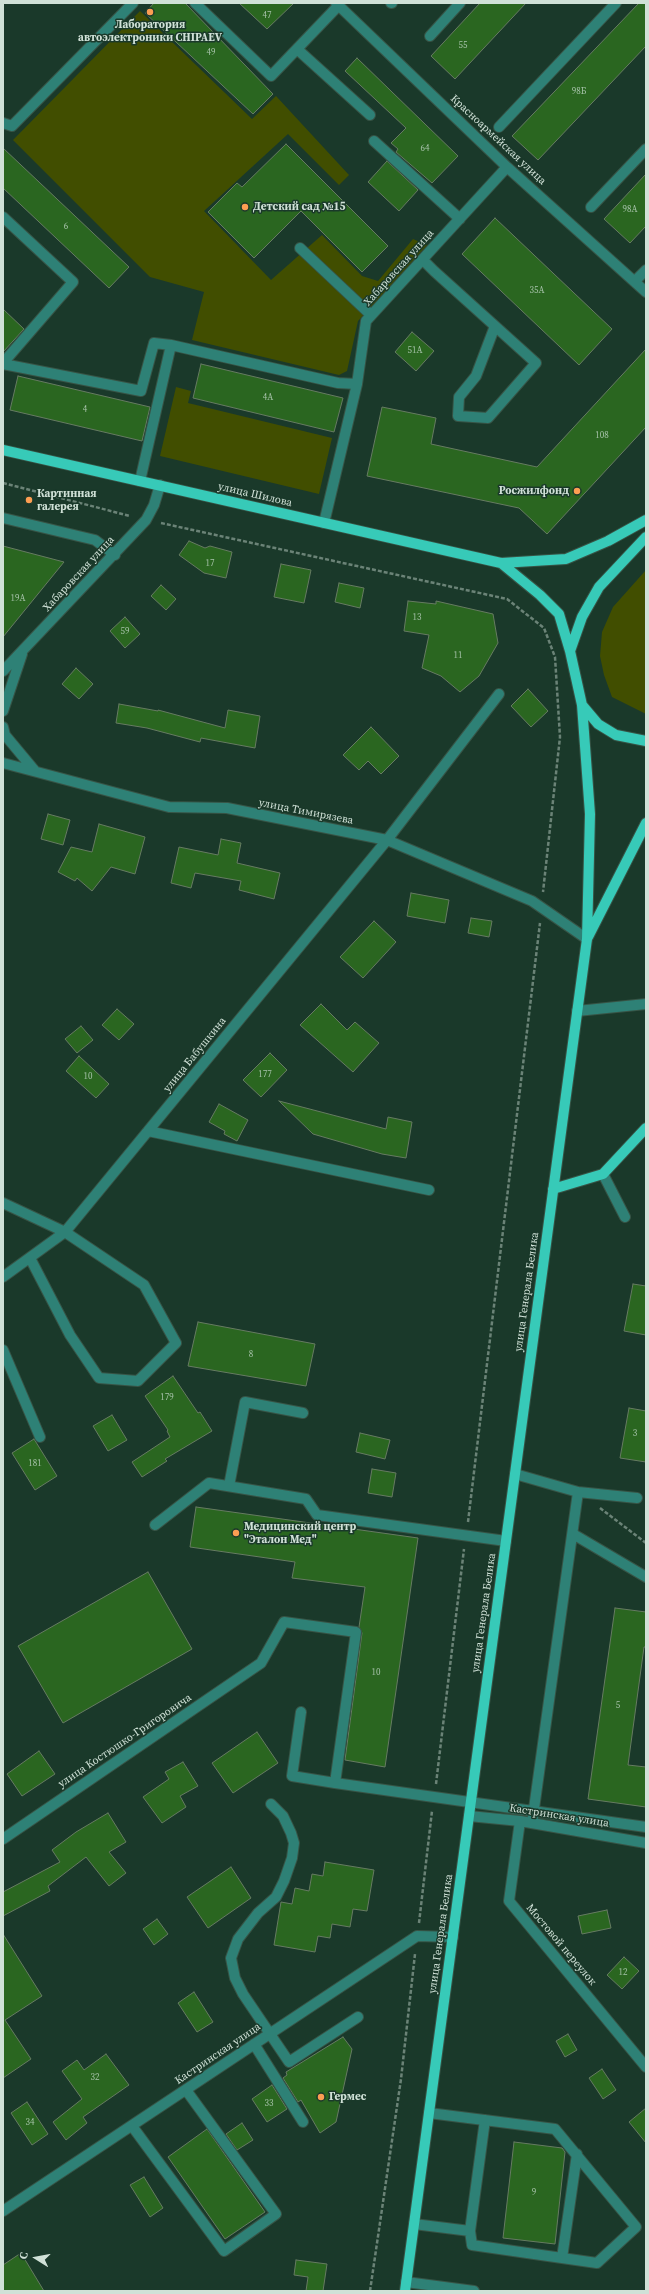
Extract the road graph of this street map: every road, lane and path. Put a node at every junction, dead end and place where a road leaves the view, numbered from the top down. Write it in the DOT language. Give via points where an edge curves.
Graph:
graph roads {
  1 [pos="133,3"];
  2 [pos="195,3"];
  3 [pos="460,3"];
  4 [pos="616,3"];
  5 [pos="338,4"];
  6 [pos="430,36"];
  7 [pos="298,49"];
  8 [pos="370,115"];
  9 [pos="8,124"];
  10 [pos="499,127"];
  11 [pos="374,141"];
  12 [pos="646,149"];
  13 [pos="507,167"];
  14 [pos="591,207"];
  15 [pos="3,217"];
  16 [pos="460,219"];
  17 [pos="300,248"];
  18 [pos="422,260"];
  19 [pos="646,270"];
  20 [pos="635,282"];
  21 [pos="646,292"];
  22 [pos="371,315"];
  23 [pos="495,326"];
  24 [pos="171,344"];
  25 [pos="3,364"];
  26 [pos="357,384"];
  27 [pos="3,450"];
  28 [pos="140,480"];
  29 [pos="3,483"];
  30 [pos="160,485"];
  31 [pos="3,518"];
  32 [pos="146,520"];
  33 [pos="646,520"];
  34 [pos="324,523"];
  35 [pos="646,537"];
  36 [pos="115,555"];
  37 [pos="501,563"];
  38 [pos="24,649"];
  39 [pos="570,651"];
  40 [pos="3,671"];
  41 [pos="499,694"];
  42 [pos="582,705"];
  43 [pos="3,711"];
  44 [pos="3,727"];
  45 [pos="646,741"];
  46 [pos="3,763"];
  47 [pos="35,771"];
  48 [pos="646,823"];
  49 [pos="387,840"];
  50 [pos="542,907"];
  51 [pos="587,938"];
  52 [pos="646,1004"];
  53 [pos="577,1011"];
  54 [pos="646,1128"];
  55 [pos="148,1131"];
  56 [pos="603,1174"];
  57 [pos="553,1189"];
  58 [pos="429,1190"];
  59 [pos="3,1203"];
  60 [pos="625,1217"];
  61 [pos="65,1232"];
  62 [pos="30,1258"];
  63 [pos="3,1277"];
  64 [pos="3,1350"];
  65 [pos="303,1413"];
  66 [pos="40,1437"];
  67 [pos="515,1474"];
  68 [pos="229,1486"];
  69 [pos="578,1492"];
  70 [pos="637,1498"];
  71 [pos="155,1525"];
  72 [pos="573,1534"];
  73 [pos="466,1536"];
  74 [pos="506,1541"];
  75 [pos="646,1543"];
  76 [pos="646,1577"];
  77 [pos="301,1712"];
  78 [pos="335,1783"];
  79 [pos="434,1797"];
  80 [pos="471,1802"];
  81 [pos="271,1804"];
  82 [pos="534,1810"];
  83 [pos="469,1816"];
  84 [pos="520,1821"];
  85 [pos="532,1823"];
  86 [pos="646,1827"];
  87 [pos="3,1839"];
  88 [pos="646,1842"];
  89 [pos="418,1936"];
  90 [pos="453,1937"];
  91 [pos="358,2017"];
  92 [pos="271,2033"];
  93 [pos="254,2044"];
  94 [pos="646,2067"];
  95 [pos="186,2090"];
  96 [pos="429,2113"];
  97 [pos="485,2120"];
  98 [pos="303,2122"];
  99 [pos="132,2126"];
  100 [pos="577,2154"];
  101 [pos="3,2211"];
  102 [pos="414,2224"];
  103 [pos="470,2231"];
  104 [pos="562,2258"];
  105 [pos="406,2287"];
  106 [pos="370,2291"];
  107 [pos="474,2291"];
  1 -- 9 [label="street"];
  2 -- 7 [label="street" via="271,76"];
  3 -- 6 [label="street"];
  4 -- 10 [label="street"];
  5 -- 7 [label="street"];
  5 -- 13 [label="street, Красноармейская улица"];
  7 -- 8 [label="street"];
  11 -- 16 [label="street"];
  12 -- 14 [label="street"];
  13 -- 16 [label="street, Хабаровская улица"];
  13 -- 20 [label="street, Красноармейская улица"];
  15 -- 25 [label="street" via="73,282"];
  16 -- 18 [label="street, Хабаровская улица"];
  17 -- 22 [label="street"];
  18 -- 22 [label="street, Хабаровская улица"];
  18 -- 23 [label="street"];
  19 -- 20 [label="street"];
  20 -- 21 [label="street, Красноармейская улица"];
  22 -- 26 [label="street, Хабаровская улица" via="366,321"];
  23 -- 23 [label="street" via="536,363 488,418 458,416 459,397 476,376"];
  24 -- 25 [label="street" via="154,343 141,391"];
  24 -- 26 [label="street" via="338,383"];
  24 -- 28 [label="street"];
  26 -- 34 [label="street, Хабаровская улица"];
  27 -- 28 [label="main road, улица Шилова"];
  28 -- 30 [label="main road, улица Шилова"];
  29 -- 32 [label="path"];
  30 -- 32 [label="street, Хабаровская улица"];
  30 -- 34 [label="main road, улица Шилова"];
  31 -- 36 [label="street" via="95,540"];
  32 -- 36 [label="street, Хабаровская улица"];
  32 -- 50 [label="path" via="507,599 544,628 555,657 560,737"];
  33 -- 37 [label="main road" via="608,541 566,558"];
  34 -- 37 [label="main road, улица Шилова"];
  35 -- 39 [label="main road" via="599,587 582,617"];
  36 -- 38 [label="street, Хабаровская улица"];
  37 -- 39 [label="main road" via="540,595 558,614"];
  38 -- 40 [label="street, Хабаровская улица"];
  38 -- 43 [label="street"];
  39 -- 42 [label="main road"];
  41 -- 49 [label="street, улица Бабушкина"];
  42 -- 45 [label="main road" via="598,724 616,735"];
  42 -- 51 [label="main road" via="590,814"];
  44 -- 47 [label="street" via="5,736"];
  46 -- 47 [label="street, улица Тимирязева"];
  47 -- 49 [label="street, улица Тимирязева" via="169,807 227,808"];
  48 -- 51 [label="main road"];
  49 -- 50 [label="street, улица Тимирязева"];
  49 -- 55 [label="street, улица Бабушкина"];
  50 -- 51 [label="street, улица Тимирязева"];
  50 -- 73 [label="path"];
  51 -- 53 [label="main road, улица Генерала Белика"];
  52 -- 53 [label="street"];
  53 -- 57 [label="main road, улица Генерала Белика"];
  54 -- 56 [label="main road"];
  55 -- 58 [label="street"];
  55 -- 61 [label="street, улица Бабушкина"];
  56 -- 57 [label="main road"];
  56 -- 60 [label="street"];
  57 -- 67 [label="main road, улица Генерала Белика"];
  59 -- 61 [label="street"];
  61 -- 62 [label="street, улица Бабушкина"];
  61 -- 62 [label="street" via="144,1285 176,1343 138,1381 99,1378 70,1334"];
  62 -- 63 [label="street, улица Бабушкина"];
  64 -- 66 [label="street"];
  65 -- 68 [label="street" via="245,1402"];
  67 -- 69 [label="street"];
  67 -- 74 [label="main road, улица Генерала Белика"];
  68 -- 71 [label="street" via="210,1483"];
  68 -- 73 [label="street" via="306,1499 317,1515"];
  69 -- 70 [label="street"];
  69 -- 72 [label="street"];
  69 -- 75 [label="path"];
  72 -- 76 [label="street"];
  72 -- 82 [label="street"];
  73 -- 74 [label="street"];
  73 -- 79 [label="path"];
  74 -- 80 [label="main road, улица Генерала Белика"];
  77 -- 78 [label="street" via="292,1776"];
  78 -- 79 [label="street"];
  78 -- 87 [label="street, улица Костюшко-Григоровича" via="356,1632 284,1622 261,1663"];
  79 -- 80 [label="street"];
  79 -- 89 [label="path"];
  80 -- 82 [label="street"];
  80 -- 83 [label="main road, улица Генерала Белика"];
  81 -- 92 [label="street" via="283,1816 291,1833 294,1843 292,1858 276,1897 238,1939 231,1958 235,1978"];
  82 -- 85 [label="street"];
  82 -- 86 [label="street"];
  83 -- 84 [label="street, Кастринская улица"];
  83 -- 90 [label="main road, улица Генерала Белика"];
  84 -- 85 [label="street, Кастринская улица"];
  84 -- 94 [label="street, Мостовой переулок" via="508,1901"];
  85 -- 88 [label="street, Кастринская улица"];
  89 -- 90 [label="street"];
  89 -- 92 [label="street, Кастринская улица"];
  89 -- 106 [label="path" via="401,2079"];
  90 -- 96 [label="main road, улица Генерала Белика"];
  91 -- 92 [label="street" via="289,2062"];
  92 -- 93 [label="street, Кастринская улица"];
  93 -- 95 [label="street, Кастринская улица"];
  93 -- 98 [label="street"];
  95 -- 99 [label="street, Кастринская улица"];
  95 -- 99 [label="street" via="276,2214 224,2251"];
  96 -- 97 [label="street"];
  96 -- 102 [label="main road, улица Генерала Белика"];
  97 -- 100 [label="street" via="555,2129"];
  97 -- 103 [label="street"];
  99 -- 101 [label="street, Кастринская улица"];
  100 -- 104 [label="street"];
  100 -- 104 [label="street" via="636,2226 597,2263"];
  102 -- 103 [label="street"];
  102 -- 105 [label="main road, улица Генерала Белика"];
  103 -- 104 [label="street" via="472,2245"];
  105 -- 107 [label="street"];
}
